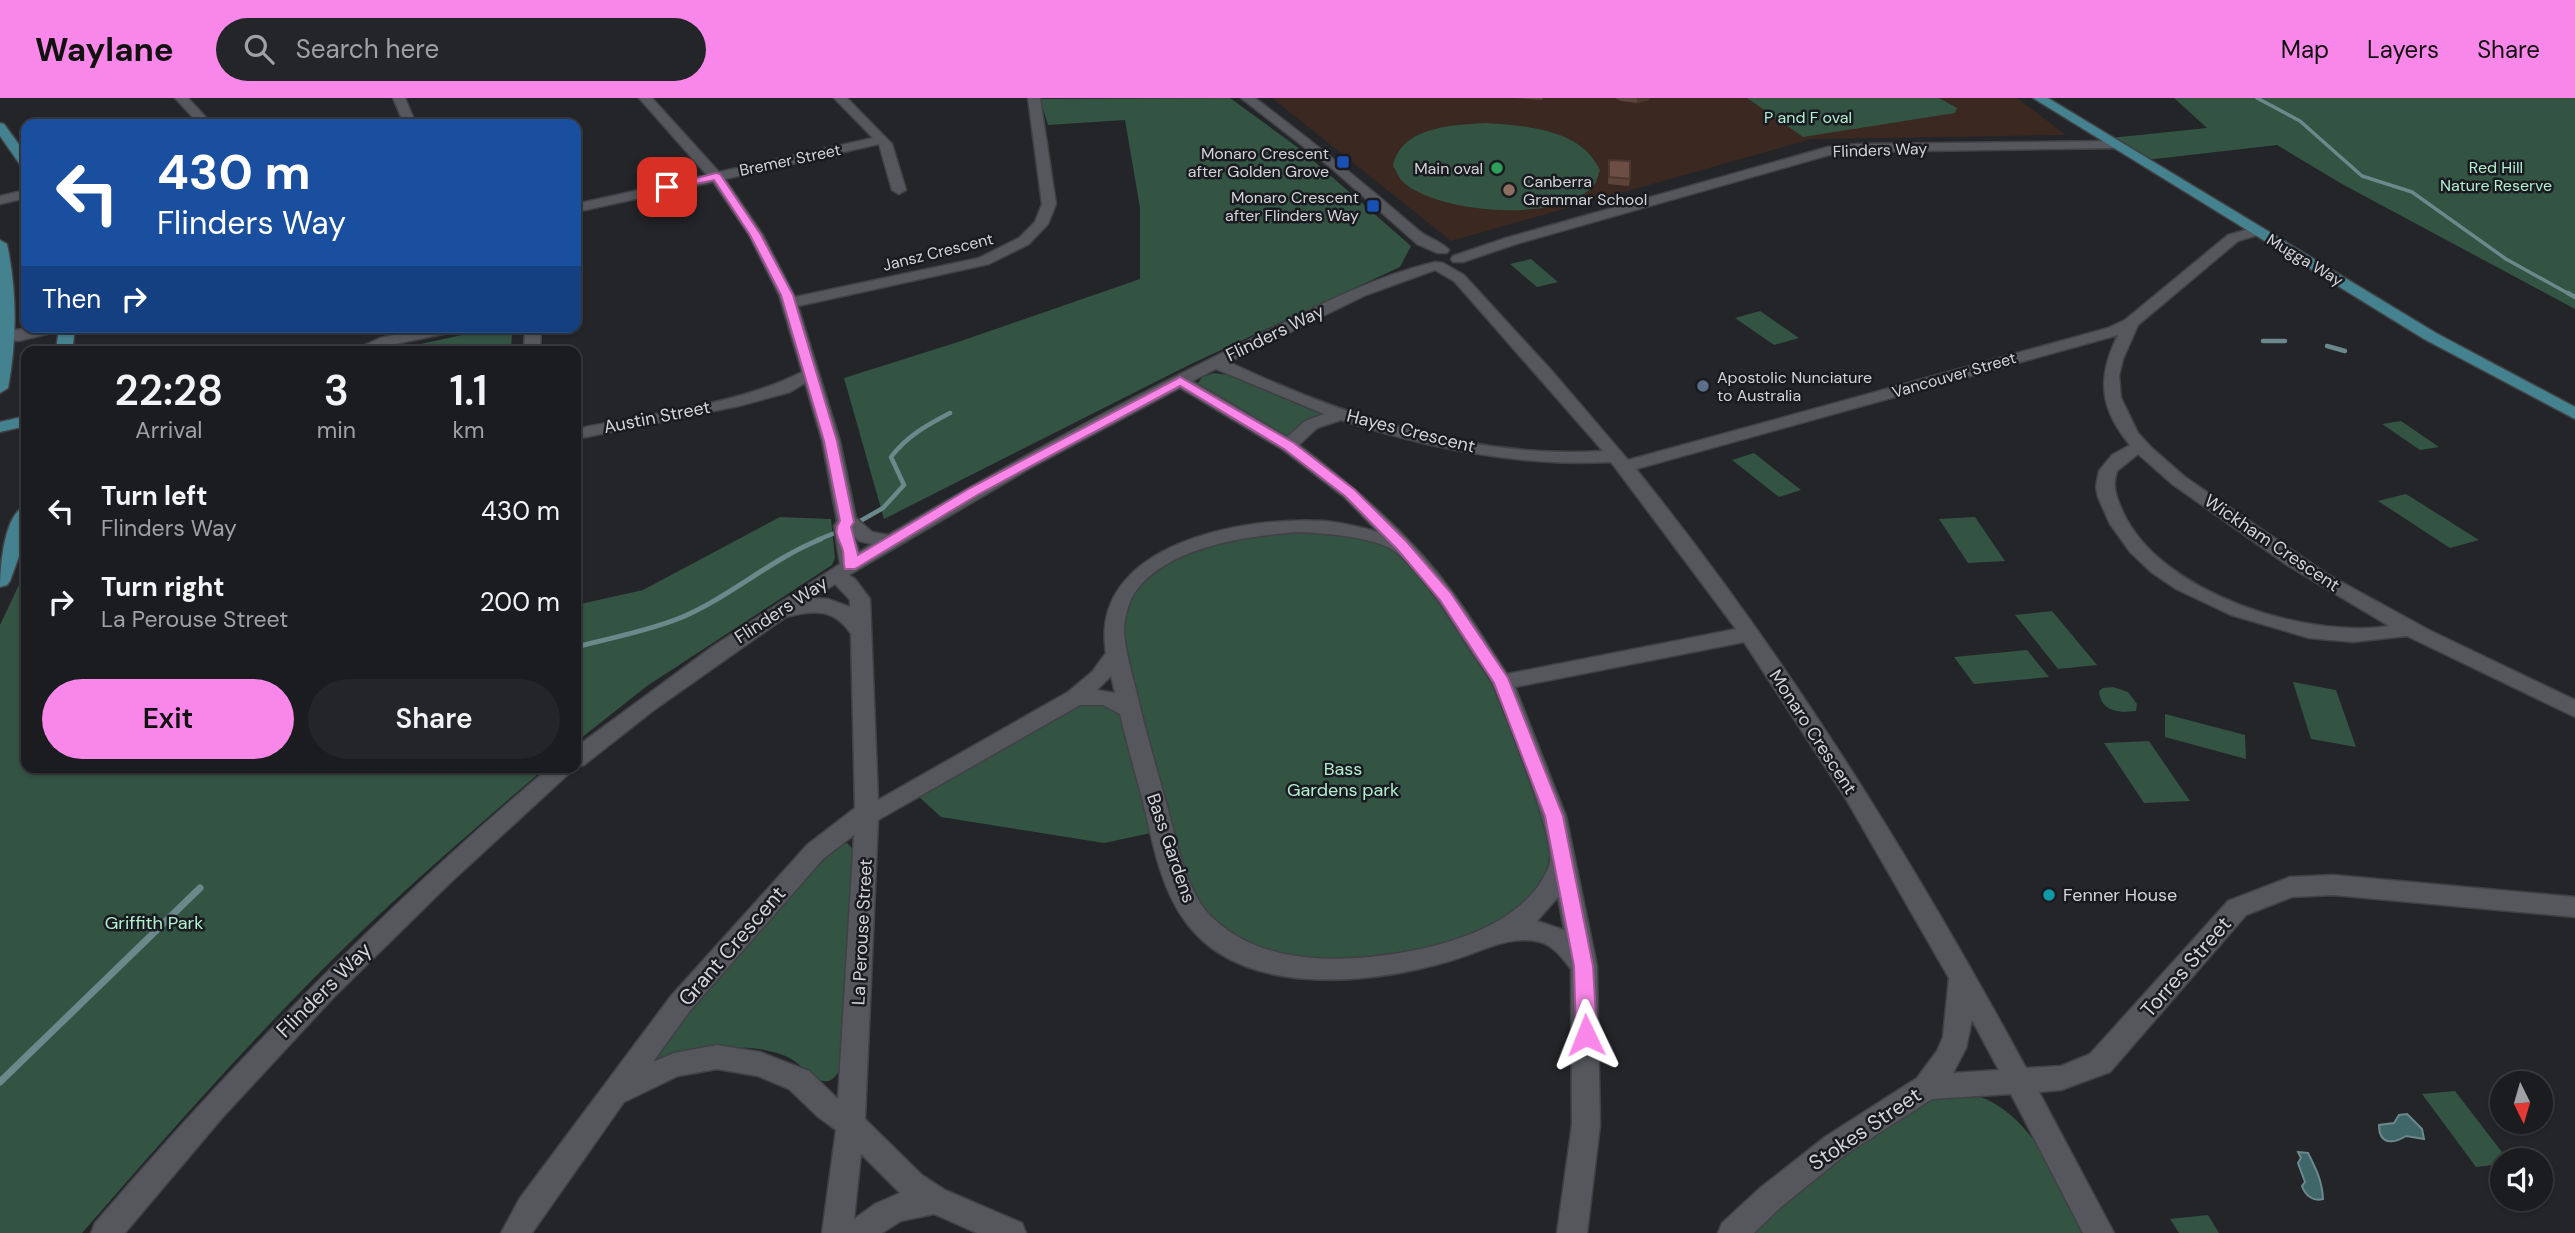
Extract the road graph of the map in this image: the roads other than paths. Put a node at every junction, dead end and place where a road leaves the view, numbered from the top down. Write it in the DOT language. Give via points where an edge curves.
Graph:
graph roads {
  1 [pos="181,98"];
  2 [pos="399,98"];
  3 [pos="645,98"];
  4 [pos="840,98"];
  5 [pos="1034,98"];
  6 [pos="1247,98"];
  7 [pos="2039,98"];
  8 [pos="201,119"];
  9 [pos="408,119"];
  10 [pos="0,127"];
  11 [pos="881,140"];
  12 [pos="2111,143"];
  13 [pos="21,156"];
  14 [pos="716,176"];
  15 [pos="21,190"];
  16 [pos="898,190"];
  17 [pos="0,195"];
  18 [pos="21,195"];
  19 [pos="0,200"];
  20 [pos="581,207"];
  21 [pos="2256,231"];
  22 [pos="0,244"];
  23 [pos="1425,260"];
  24 [pos="1452,260"];
  25 [pos="791,303"];
  26 [pos="2131,323"];
  27 [pos="21,331"];
  28 [pos="34,333"];
  29 [pos="427,333"];
  30 [pos="8,336"];
  31 [pos="2064,344"];
  32 [pos="373,346"];
  33 [pos="2112,359"];
  34 [pos="1215,362"];
  35 [pos="811,374"];
  36 [pos="1180,381"];
  37 [pos="0,388"];
  38 [pos="817,394"];
  39 [pos="739,401"];
  40 [pos="2575,414"];
  41 [pos="1341,415"];
  42 [pos="21,422"];
  43 [pos="0,427"];
  44 [pos="21,431"];
  45 [pos="581,432"];
  46 [pos="0,436"];
  47 [pos="1289,446"];
  48 [pos="2141,446"];
  49 [pos="1620,461"];
  50 [pos="1350,493"];
  51 [pos="21,525"];
  52 [pos="848,525"];
  53 [pos="1327,527"];
  54 [pos="892,541"];
  55 [pos="1402,546"];
  56 [pos="13,547"];
  57 [pos="842,570"];
  58 [pos="0,581"];
  59 [pos="774,613"];
  60 [pos="2411,628"];
  61 [pos="859,631"];
  62 [pos="1748,634"];
  63 [pos="1117,654"];
  64 [pos="1502,682"];
  65 [pos="1076,697"];
  66 [pos="1129,709"];
  67 [pos="2575,709"];
  68 [pos="581,755"];
  69 [pos="558,773"];
  70 [pos="867,813"];
  71 [pos="1564,860"];
  72 [pos="2575,907"];
  73 [pos="1503,930"];
  74 [pos="1584,966"];
  75 [pos="1962,979"];
  76 [pos="2021,1082"];
  77 [pos="1927,1087"];
  78 [pos="612,1094"];
  79 [pos="851,1124"];
  80 [pos="934,1200"];
  81 [pos="106,1233"];
  82 [pos="516,1233"];
  83 [pos="837,1233"];
  84 [pos="860,1233"];
  85 [pos="1011,1233"];
  86 [pos="1572,1233"];
  87 [pos="1733,1233"];
  88 [pos="2099,1233"];
  1 -- 8 [label="street"];
  2 -- 9 [label="street"];
  3 -- 14 [label="street"];
  4 -- 11 [label="street"];
  5 -- 25 [label="street, Jansz Crescent" via="1049,204 1041,224 1024,241 984,261"];
  6 -- 23 [label="street, Monaro Crescent" via="1335,164"];
  7 -- 12 [label="main road, Mugga Way"];
  10 -- 13 [label="main road"];
  11 -- 14 [label="street, Bremer Street"];
  11 -- 16 [label="street"];
  12 -- 21 [label="main road, Mugga Way"];
  12 -- 24 [label="street, Flinders Way" via="1828,151"];
  14 -- 20 [label="street, Bremer Street"];
  14 -- 25 [label="street" via="756,235"];
  15 -- 17 [label="street"];
  18 -- 19 [label="street"];
  21 -- 26 [label="street, Vancouver Street" via="2233,238"];
  21 -- 40 [label="main road, Mugga Way" via="2430,337"];
  22 -- 30 [label="main road"];
  23 -- 24 [label="street, Monaro Crescent"];
  23 -- 24 [label="street, Flinders Way"];
  23 -- 34 [label="street, Flinders Way"];
  24 -- 49 [label="street, Monaro Crescent"];
  25 -- 35 [label="street"];
  26 -- 31 [label="street, Vancouver Street"];
  26 -- 33 [label="street, Wickham Crescent"];
  27 -- 30 [label="street"];
  28 -- 30 [label="street"];
  29 -- 32 [label="street"];
  30 -- 37 [label="main road"];
  31 -- 33 [label="street" via="2088,346"];
  31 -- 49 [label="street, Vancouver Street"];
  33 -- 48 [label="street, Wickham Crescent" via="2114,400"];
  34 -- 36 [label="street, Flinders Way"];
  34 -- 41 [label="street, Hayes Crescent" via="1271,390"];
  35 -- 38 [label="street"];
  35 -- 39 [label="street, Austin Street" via="784,388"];
  36 -- 47 [label="street"];
  36 -- 54 [label="street, Flinders Way" via="1034,458"];
  38 -- 39 [label="street, Austin Street"];
  38 -- 52 [label="street"];
  39 -- 45 [label="street, Austin Street"];
  41 -- 47 [label="street" via="1300,430"];
  41 -- 49 [label="street, Hayes Crescent" via="1488,450"];
  42 -- 43 [label="main road"];
  44 -- 46 [label="main road"];
  47 -- 50 [label="street"];
  48 -- 60 [label="street, Wickham Crescent" via="2195,491 2295,561"];
  48 -- 60 [label="street" via="2119,455 2108,470 2105,490 2122,531 2161,569 2199,593 2298,628 2383,635"];
  49 -- 62 [label="street, Monaro Crescent"];
  50 -- 53 [label="street" via="1354,510 1340,523"];
  50 -- 55 [label="street"];
  51 -- 56 [label="main road"];
  52 -- 54 [label="street" via="866,537"];
  52 -- 57 [label="street" via="851,554"];
  53 -- 55 [label="street, Bass Gardens"];
  53 -- 63 [label="street, Bass Gardens" via="1263,530 1215,539 1177,551 1148,568 1127,587 1119,603 1114,623"];
  54 -- 57 [label="street, Flinders Way"];
  55 -- 64 [label="street" via="1445,596"];
  56 -- 58 [label="main road"];
  57 -- 59 [label="street, Flinders Way"];
  57 -- 61 [label="street, La Perouse Street" via="860,598"];
  59 -- 61 [label="street" via="828,605 851,616"];
  59 -- 68 [label="street, Flinders Way"];
  60 -- 67 [label="street, Wickham Crescent"];
  61 -- 70 [label="street, La Perouse Street"];
  62 -- 64 [label="street"];
  62 -- 75 [label="street, Monaro Crescent" via="1868,816"];
  63 -- 65 [label="street"];
  63 -- 66 [label="street, Bass Gardens"];
  64 -- 71 [label="street" via="1554,816"];
  65 -- 66 [label="street" via="1106,698"];
  65 -- 70 [label="street" via="878,811"];
  66 -- 73 [label="street, Bass Gardens" via="1169,851 1191,910 1231,945 1254,957 1327,969 1408,961 1463,947"];
  69 -- 81 [label="street, Flinders Way" via="489,831 299,1014 196,1125"];
  70 -- 78 [label="street, Grant Crescent" via="815,852 680,1004"];
  70 -- 79 [label="street, La Perouse Street"];
  71 -- 73 [label="street, Bass Gardens" via="1531,912"];
  71 -- 74 [label="street"];
  72 -- 76 [label="street, Torres Street" via="2333,884 2290,887 2237,908 2100,1063 2061,1078"];
  73 -- 74 [label="street" via="1558,937"];
  74 -- 86 [label="street" via="1586,1125"];
  75 -- 76 [label="street, Monaro Crescent"];
  75 -- 77 [label="street" via="1955,1046"];
  76 -- 77 [label="street, Stokes Street"];
  76 -- 88 [label="street, Monaro Crescent"];
  77 -- 87 [label="street, Stokes Street" via="1835,1146"];
  78 -- 79 [label="street, Grant Crescent" via="674,1065 718,1057 760,1064 799,1080"];
  78 -- 82 [label="street, Grant Crescent"];
  79 -- 80 [label="street, Grant Crescent" via="903,1177"];
  79 -- 83 [label="street, La Perouse Street"];
  80 -- 84 [label="street" via="891,1209"];
  80 -- 85 [label="street, Grant Crescent"];
}
